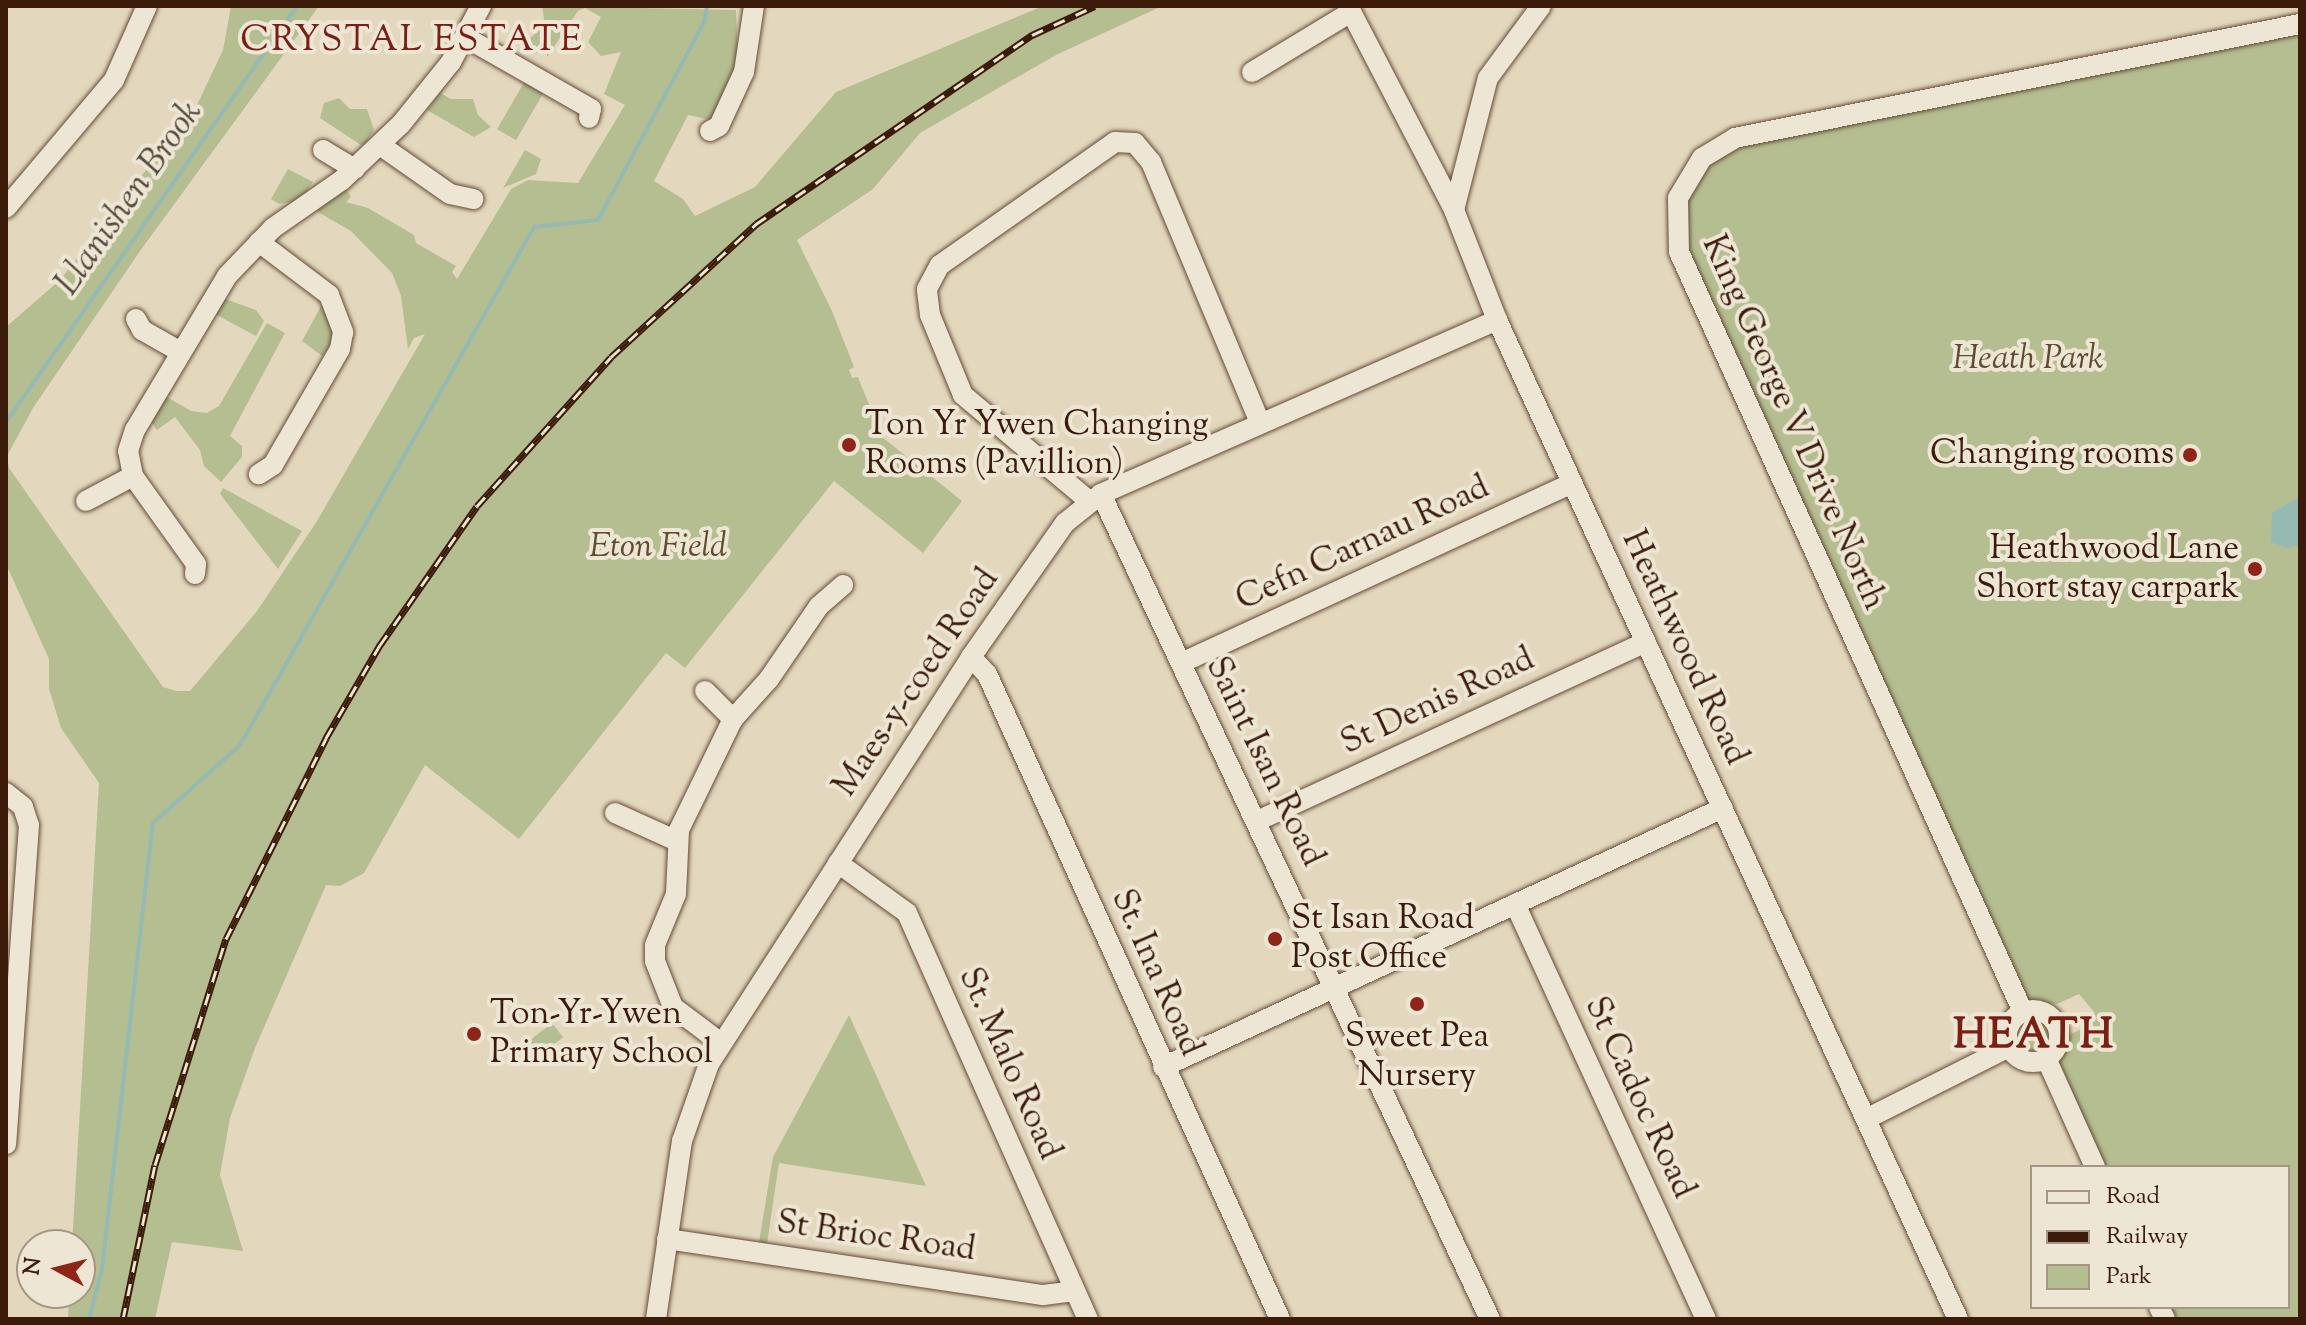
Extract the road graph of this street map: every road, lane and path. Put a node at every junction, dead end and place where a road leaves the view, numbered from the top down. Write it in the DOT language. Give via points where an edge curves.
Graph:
graph roads {
  1 [pos="147,6"];
  2 [pos="481,6"];
  3 [pos="754,6"];
  4 [pos="1541,6"];
  5 [pos="1349,9"];
  6 [pos="2300,24"];
  7 [pos="465,37"];
  8 [pos="1252,72"];
  9 [pos="589,118"];
  10 [pos="710,131"];
  11 [pos="380,145"];
  12 [pos="323,150"];
  13 [pos="355,169"];
  14 [pos="473,199"];
  15 [pos="6,208"];
  16 [pos="1454,210"];
  17 [pos="259,242"];
  18 [pos="136,319"];
  19 [pos="1497,320"];
  20 [pos="179,351"];
  21 [pos="1260,423"];
  22 [pos="259,474"];
  23 [pos="133,476"];
  24 [pos="1572,483"];
  25 [pos="1095,498"];
  26 [pos="86,501"];
  27 [pos="195,574"];
  28 [pos="843,585"];
  29 [pos="1646,642"];
  30 [pos="971,657"];
  31 [pos="1181,663"];
  32 [pos="705,691"];
  33 [pos="733,719"];
  34 [pos="6,793"];
  35 [pos="1723,808"];
  36 [pos="615,813"];
  37 [pos="1257,821"];
  38 [pos="677,841"];
  39 [pos="838,863"];
  40 [pos="1515,904"];
  41 [pos="1336,986"];
  42 [pos="2023,1012"];
  43 [pos="721,1043"];
  44 [pos="2009,1047"];
  45 [pos="2046,1058"];
  46 [pos="1163,1067"];
  47 [pos="1866,1119"];
  48 [pos="6,1144"];
  49 [pos="2094,1165"];
  50 [pos="667,1239"];
  51 [pos="1075,1291"];
  52 [pos="656,1319"];
  53 [pos="1088,1319"];
  54 [pos="1280,1319"];
  55 [pos="1490,1319"];
  56 [pos="1706,1319"];
  57 [pos="1958,1319"];
  1 -- 15 [label="street" via="109,88"];
  2 -- 7 [label="street"];
  3 -- 10 [label="street" via="744,72 719,126"];
  4 -- 16 [label="street" via="1488,78"];
  5 -- 8 [label="street"];
  5 -- 16 [label="street, Heathwood Road"];
  6 -- 42 [label="street, King George V Drive North" via="1735,138 1702,158 1678,198 1679,252"];
  7 -- 9 [label="street" via="591,109"];
  7 -- 11 [label="street" via="433,86"];
  11 -- 13 [label="street"];
  11 -- 14 [label="street" via="450,194"];
  12 -- 13 [label="street"];
  13 -- 17 [label="street"];
  16 -- 19 [label="street, Heathwood Road"];
  17 -- 20 [label="street" via="213,294"];
  17 -- 22 [label="street" via="329,295 343,332 340,349 273,465"];
  18 -- 20 [label="street" via="142,330"];
  19 -- 21 [label="street, Maes-y-coed Road"];
  19 -- 24 [label="street, Heathwood Road"];
  20 -- 23 [label="street" via="130,440"];
  21 -- 25 [label="street, Maes-y-coed Road"];
  21 -- 25 [label="street" via="1145,151 1130,140 1115,142 934,271 927,289 930,315 963,395"];
  23 -- 26 [label="street"];
  23 -- 27 [label="street" via="196,564"];
  24 -- 29 [label="street, Heathwood Road"];
  24 -- 31 [label="street, Cefn Carnau Road"];
  25 -- 30 [label="street, Maes-y-coed Road" via="1051,540"];
  25 -- 31 [label="street, Saint Isan Road"];
  28 -- 33 [label="street" via="819,606 769,679"];
  29 -- 35 [label="street, Heathwood Road"];
  29 -- 37 [label="street, St Denis Road"];
  30 -- 39 [label="street, Maes-y-coed Road"];
  30 -- 46 [label="street, St. Ina Road" via="987,674"];
  31 -- 37 [label="street, Saint Isan Road"];
  32 -- 33 [label="street"];
  33 -- 38 [label="street"];
  34 -- 48 [label="street" via="23,807 29,825"];
  35 -- 40 [label="street"];
  35 -- 47 [label="street, Heathwood Road"];
  36 -- 38 [label="street"];
  37 -- 41 [label="street, Saint Isan Road"];
  38 -- 43 [label="street" via="676,894 655,945 655,961 673,1007"];
  39 -- 43 [label="street, Maes-y-coed Road"];
  39 -- 51 [label="street, St. Malo Road" via="907,913"];
  40 -- 41 [label="street"];
  40 -- 56 [label="street, St Cadoc Road"];
  41 -- 46 [label="street"];
  41 -- 55 [label="street, Saint Isan Road"];
  42 -- 44 [label="street" via="2007,1031"];
  42 -- 45 [label="street" via="2037,1010 2055,1024 2058,1041"];
  43 -- 50 [label="street, Maes-y-coed Road" via="687,1121"];
  44 -- 45 [label="street" via="2028,1061"];
  44 -- 47 [label="street"];
  45 -- 49 [label="street"];
  46 -- 54 [label="street, St. Ina Road"];
  47 -- 57 [label="street, Heathwood Road"];
  50 -- 51 [label="street, St Brioc Road" via="1043,1295"];
  50 -- 52 [label="street, Maes-y-coed Road"];
  51 -- 53 [label="street, St. Malo Road"];
}
